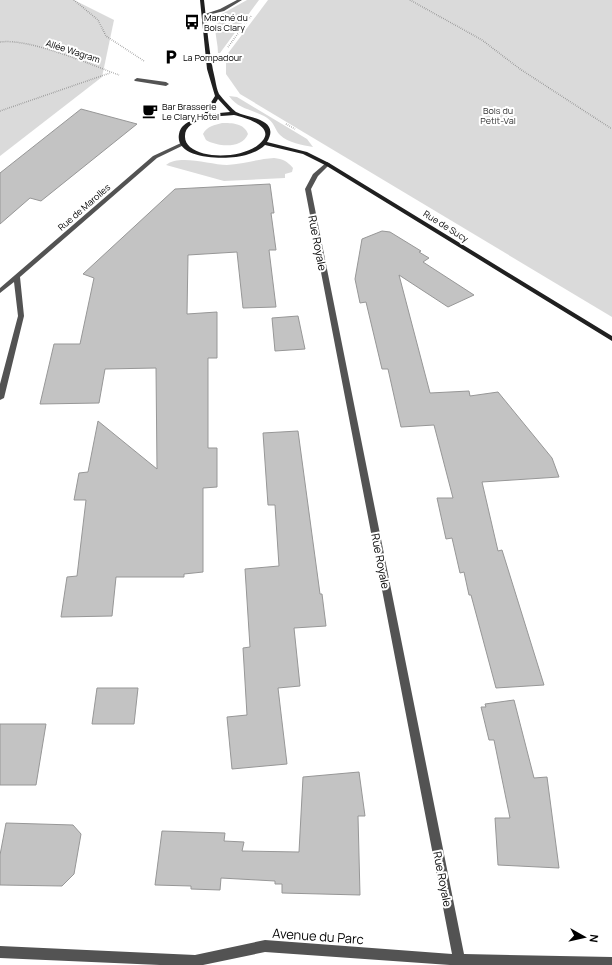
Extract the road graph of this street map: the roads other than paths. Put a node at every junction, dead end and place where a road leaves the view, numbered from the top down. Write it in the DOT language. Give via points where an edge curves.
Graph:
graph roads {
  1 [pos="202,0"];
  2 [pos="240,0"];
  3 [pos="204,15"];
  4 [pos="137,80"];
  5 [pos="166,84"];
  6 [pos="217,96"];
  7 [pos="234,113"];
  8 [pos="206,116"];
  9 [pos="264,143"];
  10 [pos="183,144"];
  11 [pos="327,164"];
  12 [pos="17,278"];
  13 [pos="0,291"];
  14 [pos="612,339"];
  15 [pos="0,398"];
  16 [pos="0,952"];
  17 [pos="460,963"];
  18 [pos="612,963"];
  1 -- 3 [label="main road"];
  2 -- 3 [label="street" via="222,10"];
  3 -- 6 [label="main road" via="210,69"];
  4 -- 5 [label="street"];
  6 -- 7 [label="main road"];
  6 -- 8 [label="main road"];
  7 -- 8 [label="main road"];
  7 -- 9 [label="main road" via="261,122 267,129 268,136"];
  8 -- 10 [label="main road" via="188,124 182,130 180,137"];
  9 -- 10 [label="main road" via="245,154 216,157 191,150"];
  9 -- 11 [label="main road, Rue de Sucy" via="306,153"];
  10 -- 12 [label="street, Rue de Marolles" via="155,156"];
  11 -- 14 [label="main road, Rue de Sucy"];
  11 -- 17 [label="street, Rue Royale" via="315,175 308,189"];
  12 -- 13 [label="street, Rue de Marolles"];
  12 -- 15 [label="street" via="21,316"];
  16 -- 17 [label="street, Avenue du Parc" via="195,961 265,946"];
  17 -- 18 [label="street, Avenue du Parc"];
}
